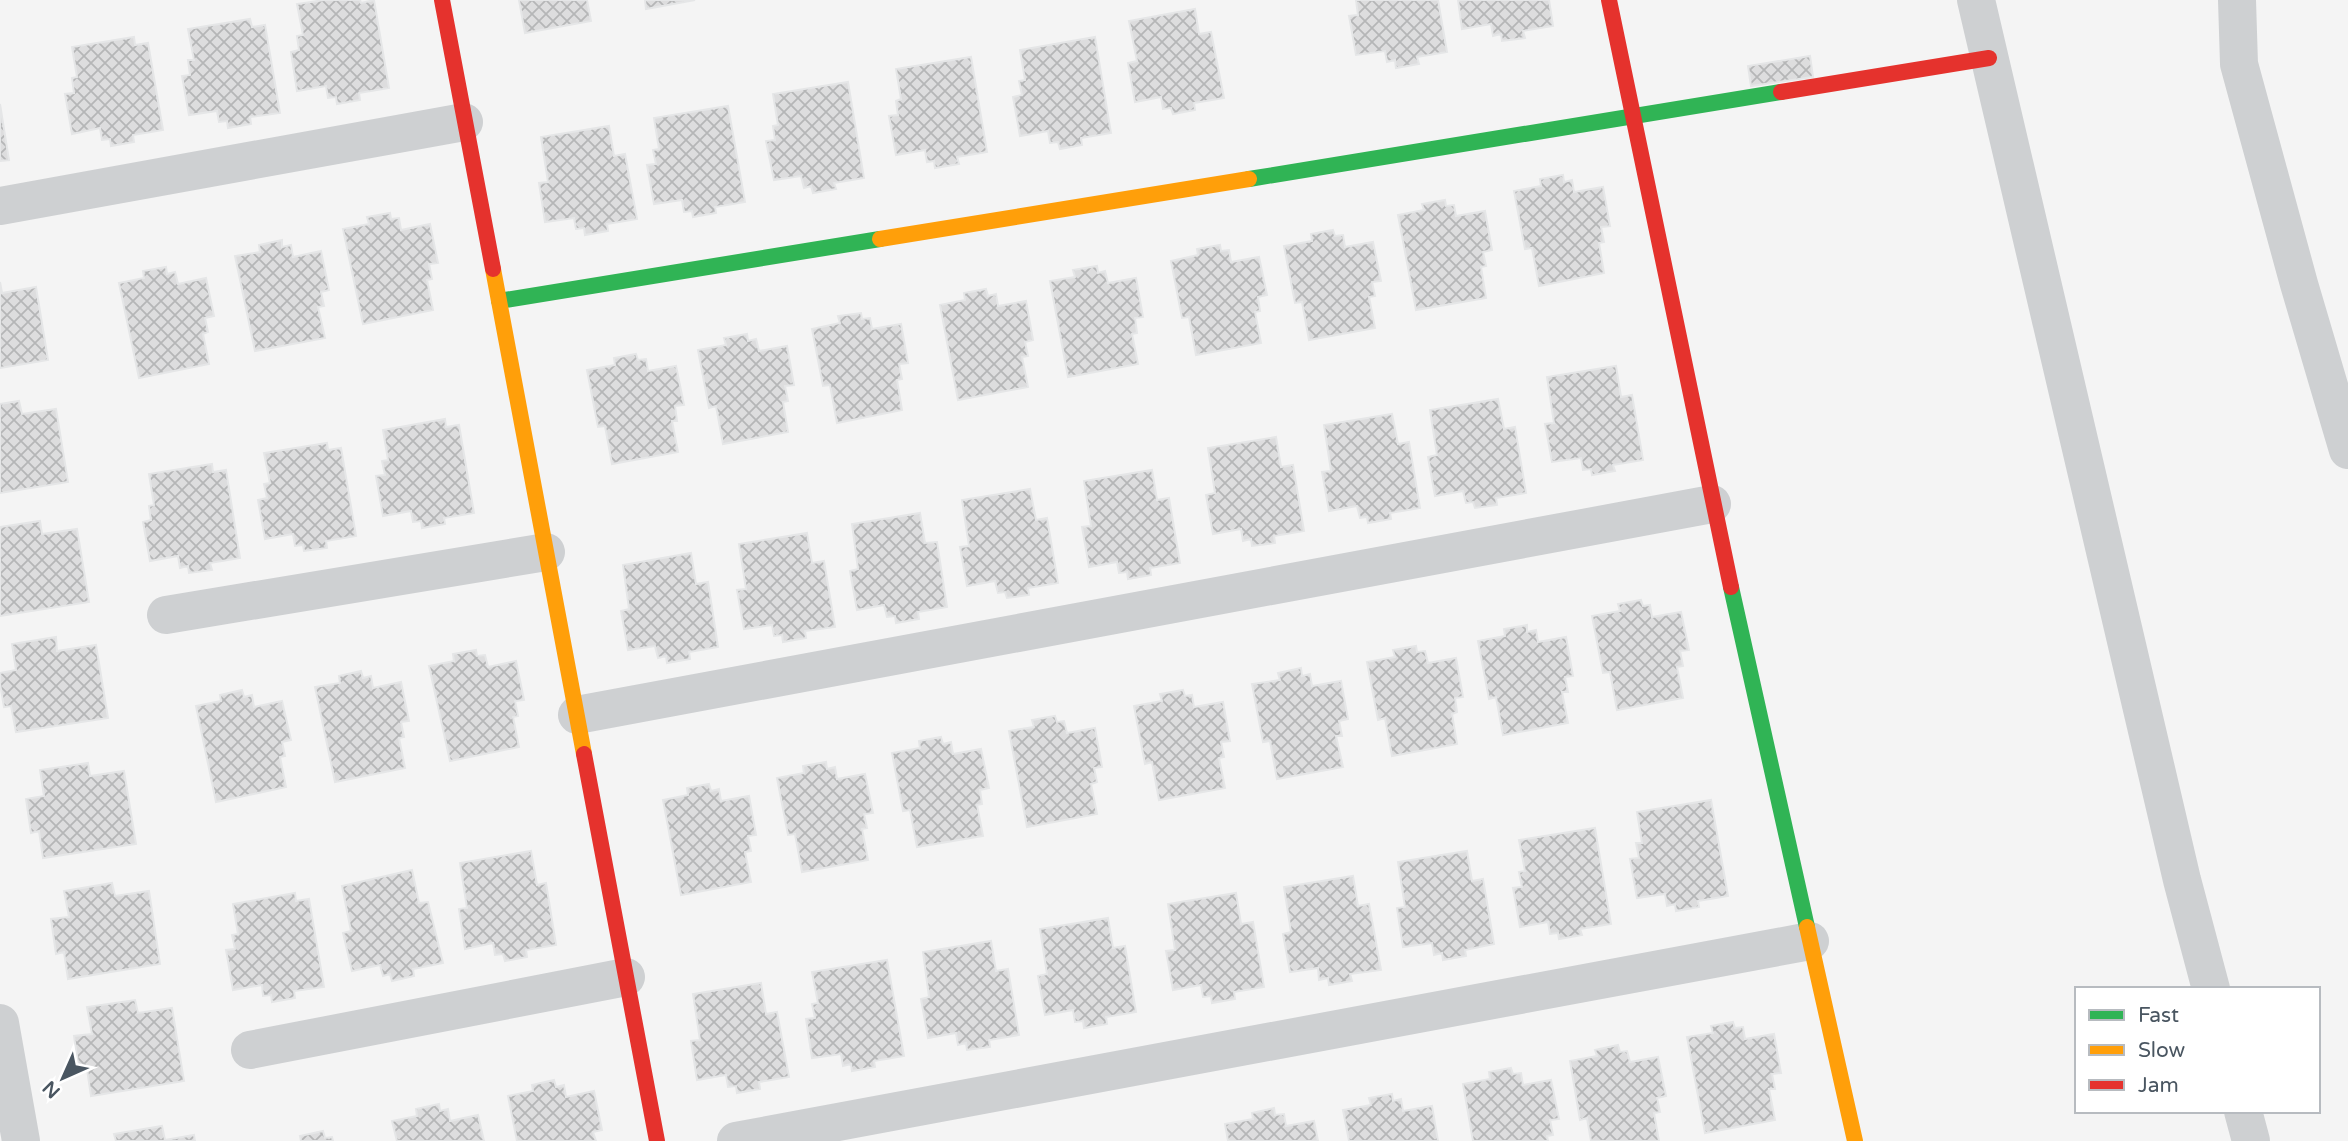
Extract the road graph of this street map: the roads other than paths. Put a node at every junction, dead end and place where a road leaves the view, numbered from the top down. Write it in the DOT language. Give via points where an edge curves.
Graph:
graph roads {
  1 [pos="442,0"];
  2 [pos="1609,0"];
  3 [pos="1976,0"];
  4 [pos="2236,0"];
  5 [pos="1989,58"];
  6 [pos="1633,117"];
  7 [pos="464,122"];
  8 [pos="0,206"];
  9 [pos="499,301"];
  10 [pos="2348,450"];
  11 [pos="1712,504"];
  12 [pos="546,552"];
  13 [pos="166,615"];
  14 [pos="577,715"];
  15 [pos="1810,941"];
  16 [pos="626,977"];
  17 [pos="2210,987"];
  18 [pos="0,1023"];
  19 [pos="250,1050"];
  20 [pos="2244,1113"];
  21 [pos="21,1141"];
  22 [pos="657,1141"];
  23 [pos="736,1141"];
  24 [pos="1855,1141"];
  25 [pos="2251,1141"];
  1 -- 7 [label="street"];
  2 -- 6 [label="street"];
  3 -- 5 [label="street"];
  4 -- 10 [label="street" via="2239,64"];
  5 -- 6 [label="street"];
  5 -- 17 [label="street"];
  6 -- 9 [label="street"];
  6 -- 11 [label="street"];
  7 -- 8 [label="street"];
  7 -- 9 [label="street"];
  9 -- 12 [label="street"];
  11 -- 14 [label="street"];
  11 -- 15 [label="street"];
  12 -- 13 [label="street"];
  12 -- 14 [label="street"];
  14 -- 16 [label="street"];
  15 -- 23 [label="street"];
  15 -- 24 [label="street"];
  16 -- 19 [label="street"];
  16 -- 22 [label="street"];
  18 -- 21 [label="street"];
  20 -- 25 [label="street"];
}
